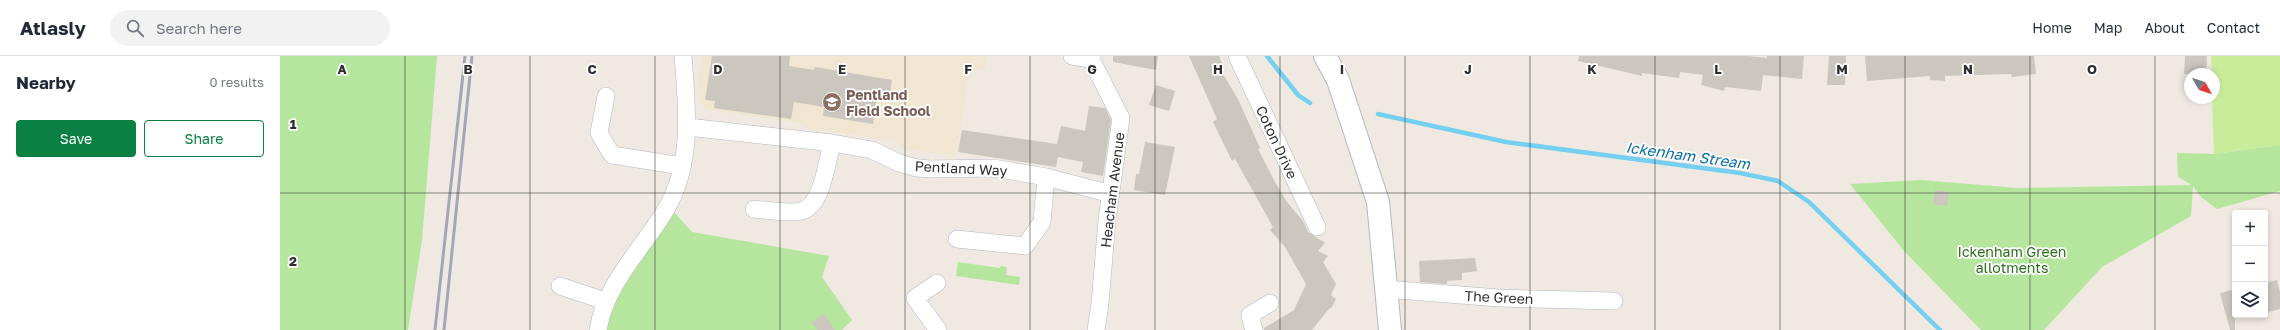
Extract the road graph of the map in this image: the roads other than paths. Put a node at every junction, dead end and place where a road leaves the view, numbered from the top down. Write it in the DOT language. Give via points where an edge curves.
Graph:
graph roads {
  1 [pos="684,56"];
  2 [pos="1072,56"];
  3 [pos="1237,56"];
  4 [pos="1325,56"];
  5 [pos="1092,58"];
  6 [pos="606,96"];
  7 [pos="688,127"];
  8 [pos="832,143"];
  9 [pos="682,166"];
  10 [pos="1046,177"];
  11 [pos="1111,194"];
  12 [pos="754,209"];
  13 [pos="1317,227"];
  14 [pos="957,239"];
  15 [pos="937,283"];
  16 [pos="560,286"];
  17 [pos="1385,289"];
  18 [pos="605,301"];
  19 [pos="1614,301"];
  20 [pos="1270,302"];
  21 [pos="598,330"];
  22 [pos="938,330"];
  23 [pos="1096,330"];
  24 [pos="1254,330"];
  25 [pos="1390,330"];
  1 -- 7 [label="street"];
  2 -- 5 [label="street"];
  3 -- 13 [label="street, Coton Drive"];
  4 -- 17 [label="main road" via="1338,80 1378,202"];
  5 -- 11 [label="street, Heacham Avenue" via="1121,118"];
  6 -- 9 [label="street" via="599,133 612,155"];
  7 -- 8 [label="street, Pentland Way"];
  7 -- 9 [label="street"];
  8 -- 10 [label="street, Pentland Way" via="872,150 899,163 917,168 993,168"];
  8 -- 12 [label="street" via="817,198 811,206 801,212"];
  9 -- 18 [label="street" via="667,207"];
  10 -- 11 [label="street, Pentland Way"];
  10 -- 14 [label="street" via="1042,222 1025,246"];
  11 -- 23 [label="street, Heacham Avenue"];
  15 -- 22 [label="street" via="915,298"];
  16 -- 18 [label="street"];
  17 -- 19 [label="street, The Green" via="1499,298"];
  17 -- 25 [label="main road"];
  18 -- 21 [label="street"];
  20 -- 24 [label="street" via="1250,315"];
}
